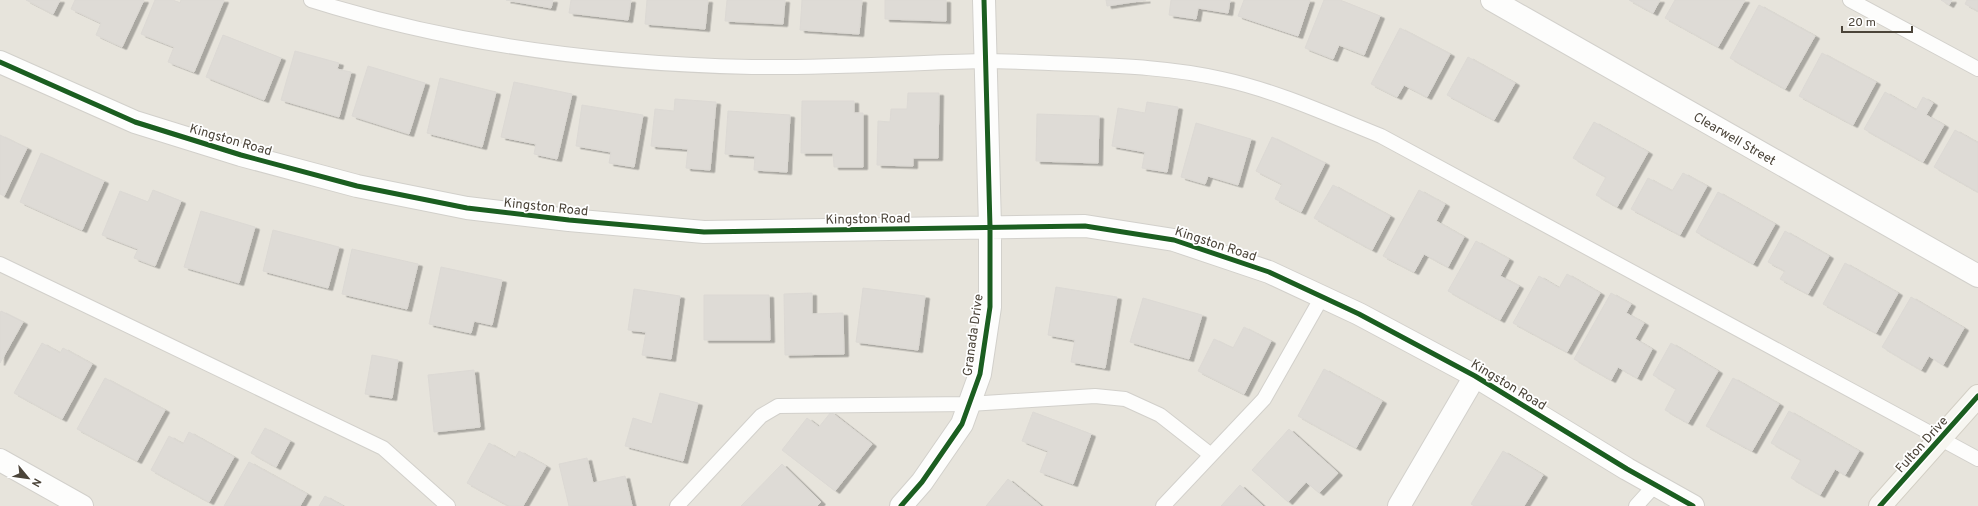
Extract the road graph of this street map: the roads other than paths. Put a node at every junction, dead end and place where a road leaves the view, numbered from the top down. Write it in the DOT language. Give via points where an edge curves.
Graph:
graph roads {
  1 [pos="311,0"];
  2 [pos="984,0"];
  3 [pos="1492,0"];
  4 [pos="1850,0"];
  5 [pos="986,61"];
  6 [pos="0,62"];
  7 [pos="1978,69"];
  8 [pos="990,227"];
  9 [pos="0,264"];
  10 [pos="1978,276"];
  11 [pos="1322,297"];
  12 [pos="1475,376"];
  13 [pos="1978,396"];
  14 [pos="969,404"];
  15 [pos="1941,438"];
  16 [pos="1211,455"];
  17 [pos="1978,458"];
  18 [pos="0,460"];
  19 [pos="1655,485"];
  20 [pos="82,506"];
  21 [pos="448,506"];
  22 [pos="677,506"];
  23 [pos="901,506"];
  24 [pos="1163,506"];
  25 [pos="1399,506"];
  26 [pos="1636,506"];
  27 [pos="1694,506"];
  28 [pos="1880,506"];
  1 -- 5 [label="lane" via="341,10 464,39 625,61 754,67"];
  2 -- 5 [label="street, Granada Drive"];
  3 -- 10 [label="street, Clearwell Street"];
  4 -- 7 [label="lane"];
  5 -- 8 [label="street, Granada Drive"];
  5 -- 15 [label="lane" via="1106,65 1186,72 1224,79 1288,99 1381,136"];
  6 -- 8 [label="street, Kingston Road" via="134,122 241,155 349,184 467,208 704,232"];
  8 -- 11 [label="street, Kingston Road" via="1085,226 1174,240 1269,272"];
  8 -- 14 [label="street, Granada Drive" via="990,307 980,374"];
  9 -- 21 [label="lane" via="383,448"];
  11 -- 12 [label="street, Kingston Road"];
  11 -- 16 [label="lane" via="1264,399"];
  12 -- 19 [label="street, Kingston Road"];
  12 -- 25 [label="street"];
  13 -- 15 [label="main road, Fulton Drive"];
  14 -- 16 [label="lane" via="1095,396 1125,399 1160,415"];
  14 -- 22 [label="lane" via="778,406 761,416"];
  14 -- 23 [label="street, Granada Drive" via="958,430 922,482"];
  15 -- 17 [label="lane"];
  15 -- 28 [label="main road, Fulton Drive"];
  16 -- 24 [label="lane"];
  18 -- 20 [label="street"];
  19 -- 26 [label="lane"];
  19 -- 27 [label="street, Kingston Road"];
}
